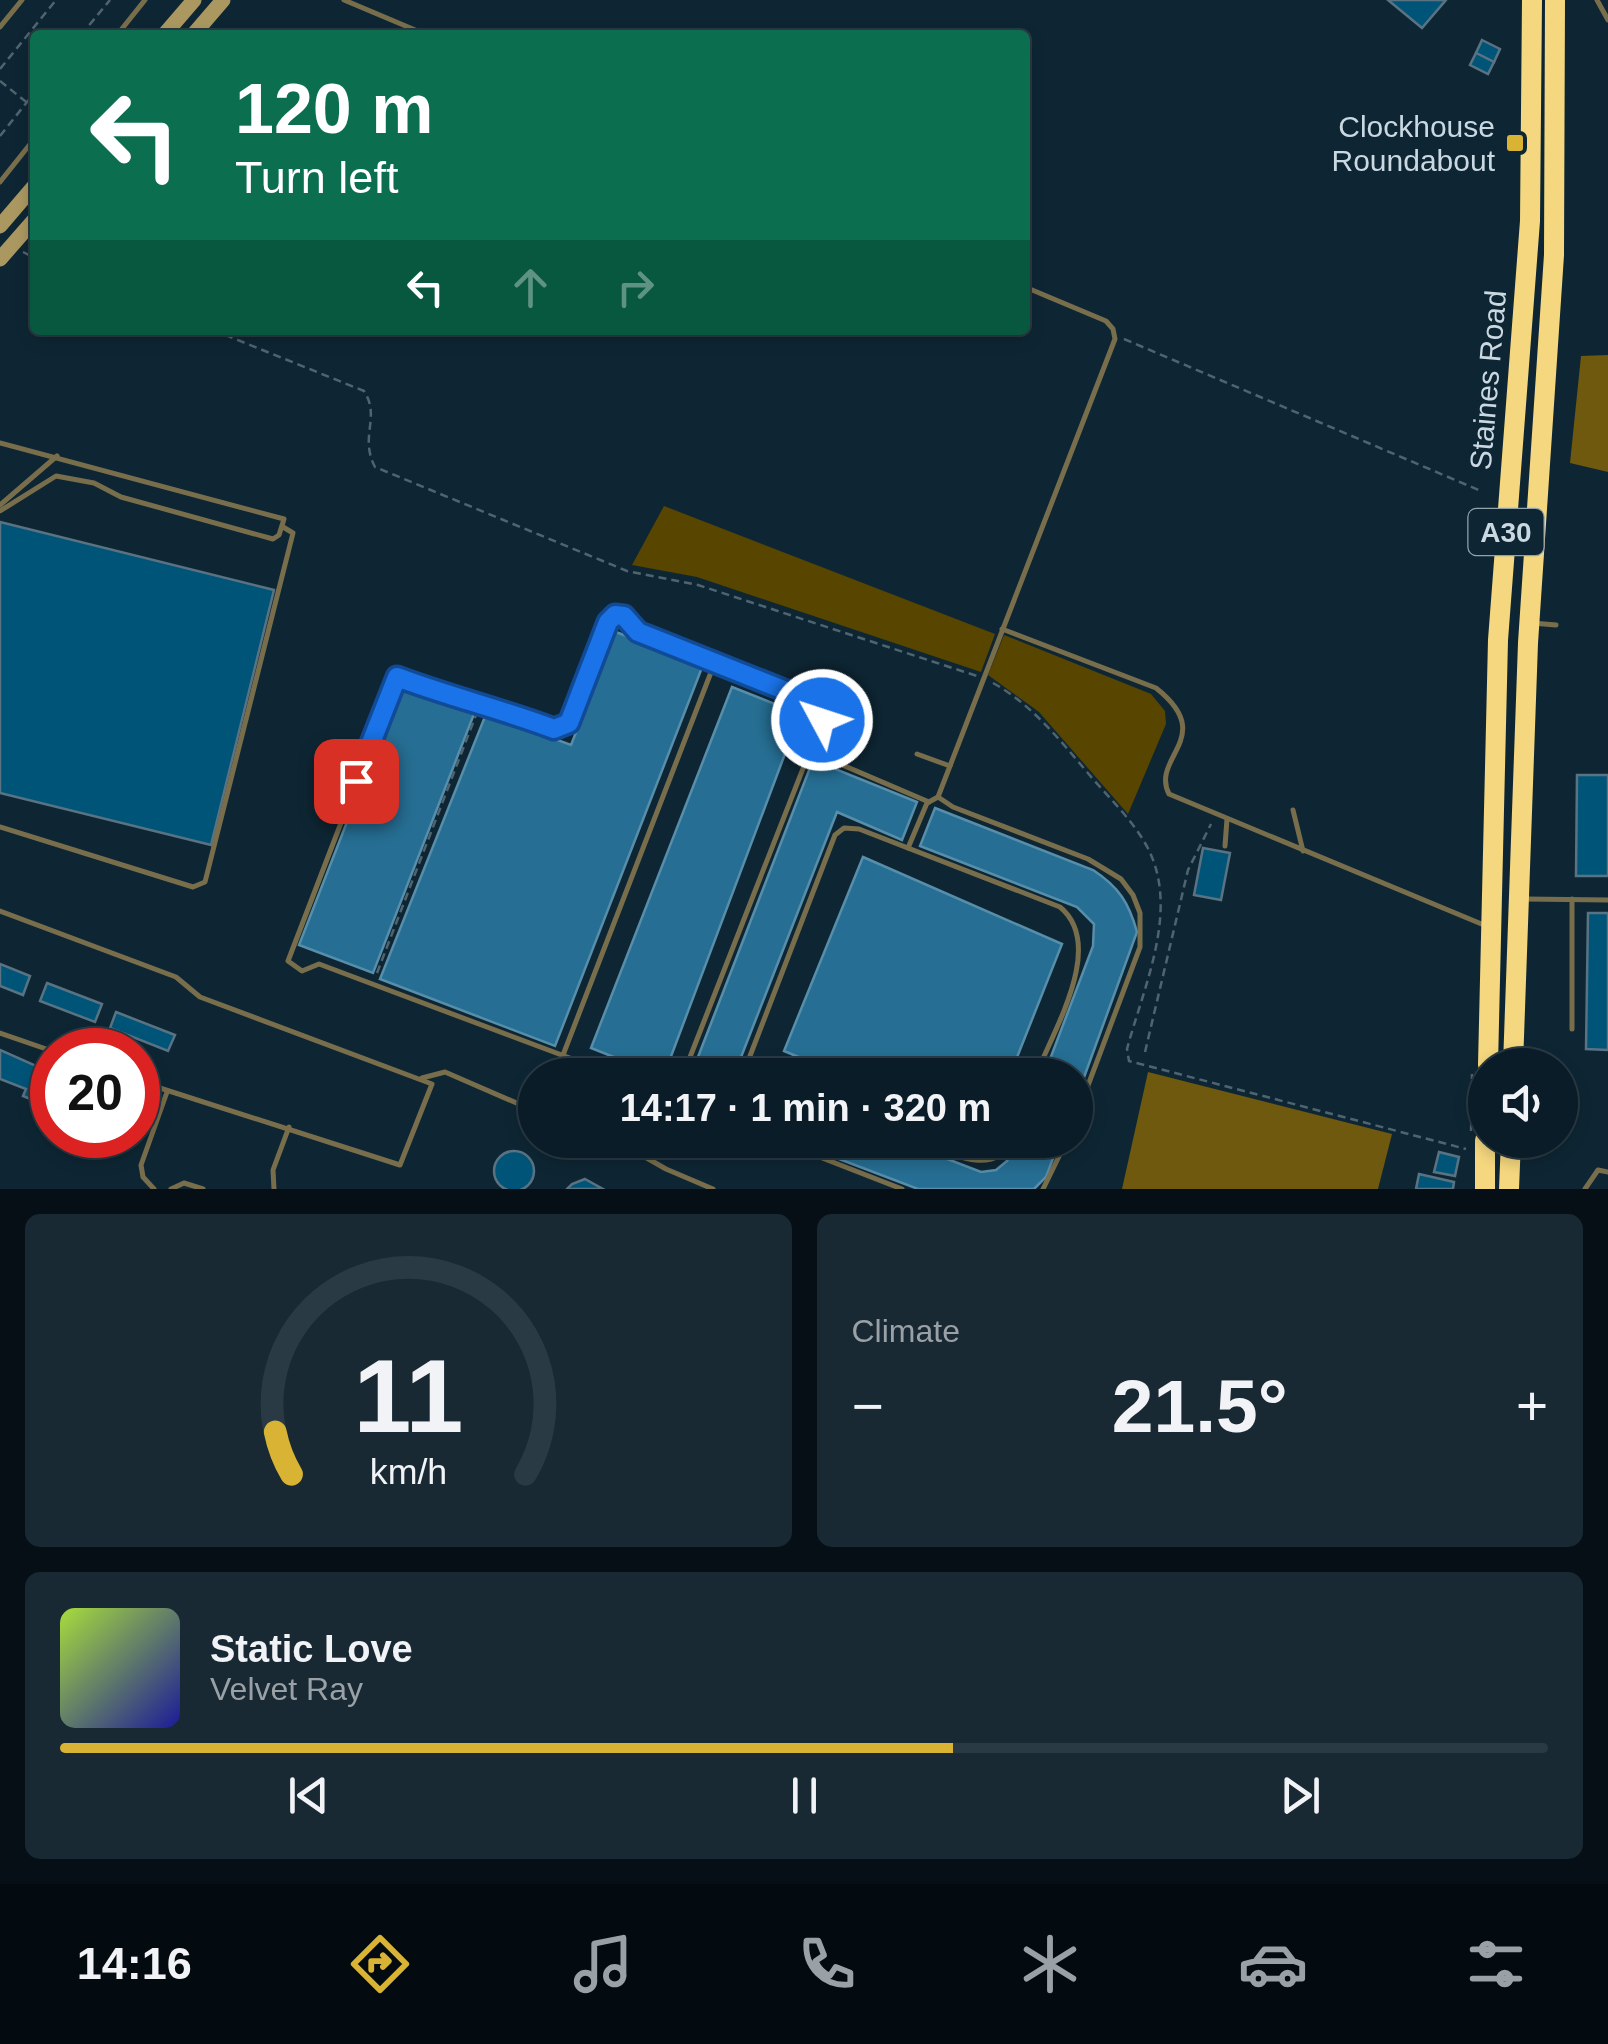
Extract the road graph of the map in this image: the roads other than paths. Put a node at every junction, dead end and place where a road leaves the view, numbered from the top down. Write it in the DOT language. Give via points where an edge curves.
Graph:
graph roads {
  1 [pos="22,0"];
  2 [pos="146,0"];
  3 [pos="194,0"];
  4 [pos="223,0"];
  5 [pos="344,0"];
  6 [pos="1532,0"];
  7 [pos="1556,0"];
  8 [pos="1597,0"];
  9 [pos="1608,20"];
  10 [pos="0,27"];
  11 [pos="122,30"];
  12 [pos="168,30"];
  13 [pos="197,30"];
  14 [pos="415,30"];
  15 [pos="30,144"];
  16 [pos="0,182"];
  17 [pos="30,192"];
  18 [pos="30,225"];
  19 [pos="0,226"];
  20 [pos="0,260"];
  21 [pos="1030,289"];
  22 [pos="0,443"];
  23 [pos="57,456"];
  24 [pos="0,508"];
  25 [pos="282,526"];
  26 [pos="1530,623"];
  27 [pos="1556,625"];
  28 [pos="1002,630"];
  29 [pos="715,662"];
  30 [pos="811,752"];
  31 [pos="917,754"];
  32 [pos="950,766"];
  33 [pos="938,797"];
  34 [pos="929,802"];
  35 [pos="1293,810"];
  36 [pos="1226,818"];
  37 [pos="0,827"];
  38 [pos="1225,846"];
  39 [pos="908,848"];
  40 [pos="1304,851"];
  41 [pos="1517,898"];
  42 [pos="1572,899"];
  43 [pos="1608,900"];
  44 [pos="0,911"];
  45 [pos="1493,928"];
  46 [pos="1572,1029"];
  47 [pos="0,1033"];
  48 [pos="30,1043"];
  49 [pos="1489,1048"];
  50 [pos="1513,1048"];
  51 [pos="562,1055"];
  52 [pos="570,1058"];
  53 [pos="691,1058"];
  54 [pos="750,1058"];
  55 [pos="1043,1058"];
  56 [pos="1093,1072"];
  57 [pos="418,1079"];
  58 [pos="160,1089"];
  59 [pos="168,1092"];
  60 [pos="518,1104"];
  61 [pos="289,1128"];
  62 [pos="647,1158"];
  63 [pos="822,1158"];
  64 [pos="964,1158"];
  65 [pos="993,1158"];
  66 [pos="1059,1158"];
  67 [pos="1480,1158"];
  68 [pos="1510,1158"];
  69 [pos="1608,1172"];
  70 [pos="154,1189"];
  71 [pos="172,1189"];
  72 [pos="203,1189"];
  73 [pos="274,1189"];
  74 [pos="713,1189"];
  75 [pos="902,1189"];
  76 [pos="1044,1189"];
  77 [pos="1484,1189"];
  78 [pos="1509,1189"];
  79 [pos="1586,1189"];
  1 -- 10 [label="lane"];
  2 -- 11 [label="lane"];
  3 -- 12 [label="street"];
  4 -- 13 [label="street"];
  5 -- 14 [label="lane"];
  6 -- 45 [label="highway, Staines Road / A30" via="1530,221 1498,640"];
  7 -- 26 [label="highway, Staines Road / A30" via="1554,255"];
  8 -- 9 [label="lane"];
  15 -- 16 [label="lane"];
  17 -- 19 [label="street"];
  18 -- 20 [label="street"];
  21 -- 28 [label="lane" via="1106,321 1115,336"];
  22 -- 23 [label="lane"];
  23 -- 24 [label="lane"];
  23 -- 25 [label="lane" via="284,519"];
  24 -- 25 [label="lane" via="56,476 273,539"];
  25 -- 37 [label="lane" via="293,533 205,882 193,888"];
  26 -- 27 [label="lane"];
  26 -- 41 [label="highway, Staines Road / A30"];
  28 -- 32 [label="lane"];
  28 -- 36 [label="lane" via="1170,699 1183,737 1165,788"];
  29 -- 30 [label="lane" via="814,702 822,720"];
  29 -- 51 [label="lane"];
  29 -- 51 [label="lane" via="638,632 615,615 569,723 554,729 397,677 288,954 292,967 302,971 319,964"];
  30 -- 34 [label="lane"];
  30 -- 53 [label="lane"];
  31 -- 32 [label="lane"];
  32 -- 33 [label="lane"];
  33 -- 34 [label="lane"];
  33 -- 56 [label="lane" via="1097,864 1133,896 1140,947"];
  34 -- 39 [label="lane"];
  35 -- 40 [label="lane"];
  36 -- 38 [label="lane"];
  36 -- 40 [label="lane"];
  39 -- 54 [label="lane" via="860,829 835,835"];
  39 -- 55 [label="lane" via="1060,907 1073,918 1081,960"];
  40 -- 45 [label="lane"];
  41 -- 42 [label="lane"];
  41 -- 50 [label="highway, Staines Road / A30"];
  42 -- 43 [label="lane"];
  42 -- 46 [label="lane"];
  44 -- 57 [label="lane" via="176,977 200,997"];
  45 -- 49 [label="highway, Staines Road / A30"];
  47 -- 48 [label="lane"];
  51 -- 52 [label="lane"];
  57 -- 60 [label="lane" via="445,1072"];
  57 -- 61 [label="lane" via="432,1084 400,1165"];
  58 -- 59 [label="lane"];
  59 -- 61 [label="lane"];
  59 -- 70 [label="lane" via="141,1165"];
  61 -- 73 [label="lane" via="273,1170"];
  62 -- 74 [label="lane"];
  63 -- 75 [label="lane"];
  64 -- 65 [label="lane"];
  66 -- 76 [label="lane"];
  67 -- 77 [label="highway"];
  68 -- 78 [label="highway"];
  69 -- 79 [label="lane" via="1598,1170"];
  71 -- 72 [label="lane" via="184,1183"];
}
